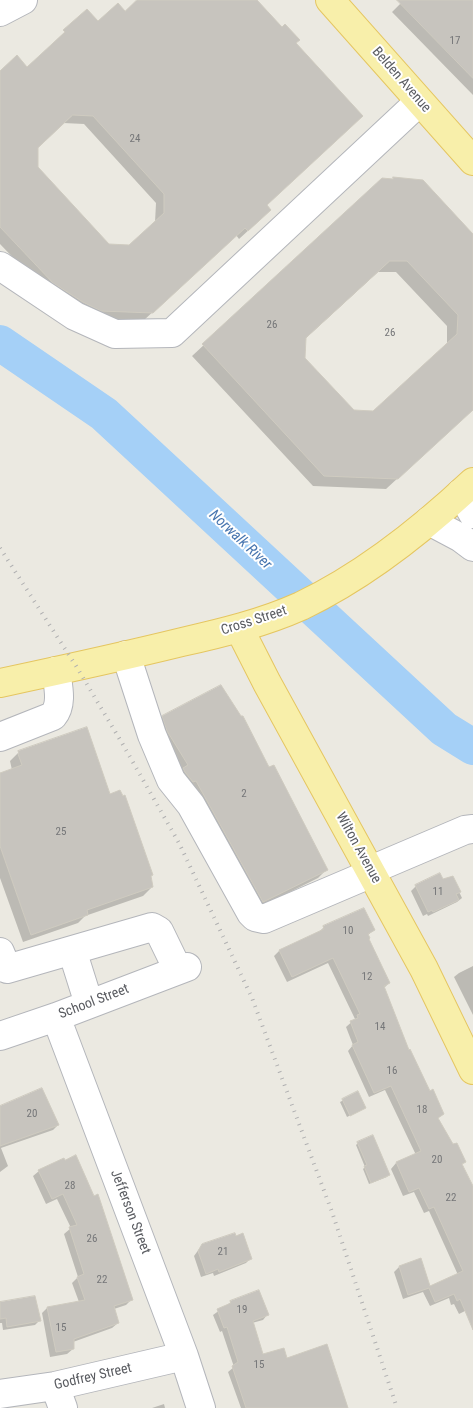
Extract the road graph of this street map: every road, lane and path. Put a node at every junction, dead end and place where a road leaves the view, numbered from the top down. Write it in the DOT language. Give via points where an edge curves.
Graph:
graph roads {
  1 [pos="23,0"];
  2 [pos="330,0"];
  3 [pos="0,12"];
  4 [pos="419,102"];
  5 [pos="473,161"];
  6 [pos="0,266"];
  7 [pos="469,496"];
  8 [pos="429,521"];
  9 [pos="473,547"];
  10 [pos="240,628"];
  11 [pos="126,655"];
  12 [pos="56,671"];
  13 [pos="0,683"];
  14 [pos="0,737"];
  15 [pos="473,829"];
  16 [pos="371,872"];
  17 [pos="72,950"];
  18 [pos="0,952"];
  19 [pos="89,1004"];
  20 [pos="56,1017"];
  21 [pos="0,1036"];
  22 [pos="473,1070"];
  23 [pos="184,1356"];
  24 [pos="0,1394"];
  25 [pos="59,1397"];
  26 [pos="201,1408"];
  1 -- 3 [label="street"];
  2 -- 4 [label="main road, Belden Avenue"];
  4 -- 5 [label="main road, Belden Avenue"];
  4 -- 6 [label="street" via="172,333 115,334 75,316"];
  7 -- 8 [label="main road, Cross Street"];
  8 -- 9 [label="street"];
  8 -- 10 [label="main road, Cross Street" via="324,594"];
  10 -- 11 [label="main road, Cross Street"];
  10 -- 16 [label="main road, Wilton Avenue"];
  11 -- 12 [label="main road, Cross Street"];
  11 -- 16 [label="street" via="152,735 172,780 192,804 255,917 264,919"];
  12 -- 13 [label="main road, Cross Street"];
  12 -- 14 [label="street" via="58,711 53,716"];
  15 -- 16 [label="street"];
  16 -- 22 [label="main road, Wilton Avenue" via="424,969"];
  17 -- 18 [label="street" via="7,969"];
  17 -- 19 [label="street"];
  17 -- 19 [label="street, School Street" via="152,927 159,930 183,969"];
  19 -- 20 [label="street, School Street"];
  20 -- 21 [label="street, School Street"];
  20 -- 23 [label="street, Jefferson Street"];
  23 -- 25 [label="street, Godfrey Street"];
  23 -- 26 [label="street, Jefferson Street"];
  24 -- 25 [label="street, Godfrey Street"];
}
